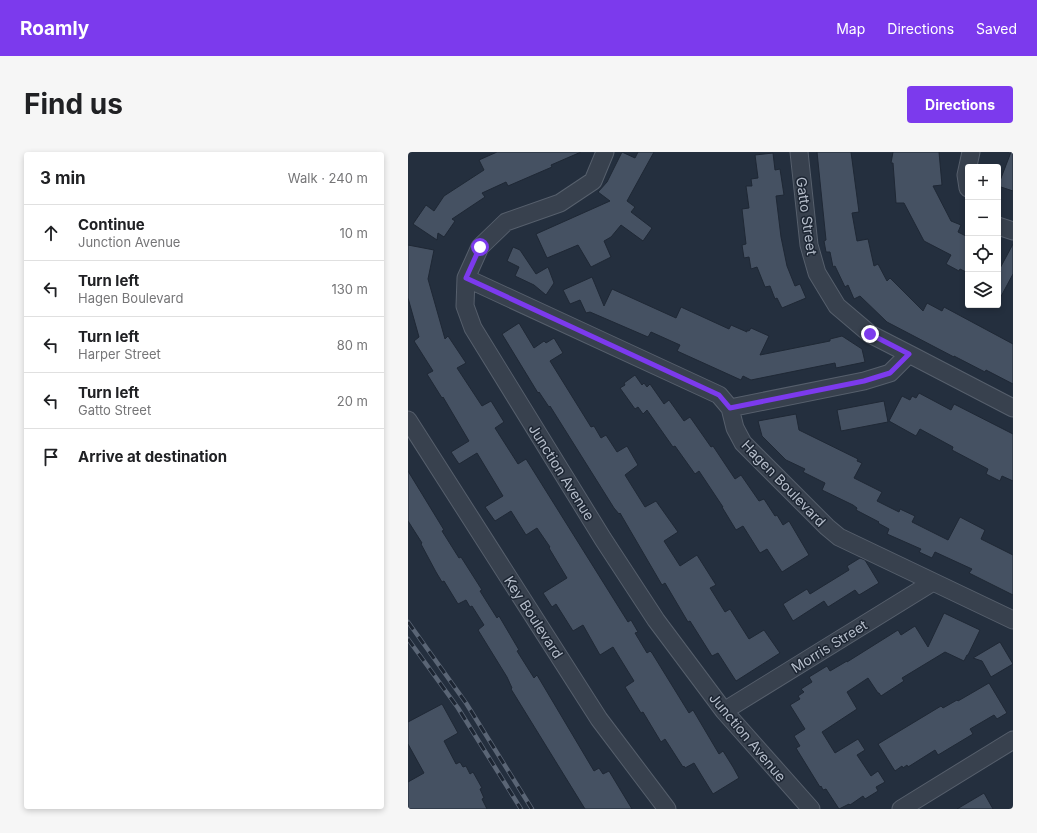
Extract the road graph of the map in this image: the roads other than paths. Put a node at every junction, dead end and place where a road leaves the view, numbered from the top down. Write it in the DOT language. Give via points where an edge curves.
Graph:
graph roads {
  1 [pos="606,152"];
  2 [pos="799,152"];
  3 [pos="971,152"];
  4 [pos="968,164"];
  5 [pos="1001,227"];
  6 [pos="1013,231"];
  7 [pos="466,278"];
  8 [pos="909,354"];
  9 [pos="730,408"];
  10 [pos="1013,408"];
  11 [pos="408,420"];
  12 [pos="933,582"];
  13 [pos="1013,620"];
  14 [pos="724,711"];
  15 [pos="1013,740"];
  16 [pos="907,808"];
  17 [pos="667,809"];
  18 [pos="811,809"];
  1 -- 7 [label="street, Junction Avenue" via="593,181 560,203 506,222 480,247"];
  2 -- 8 [label="street, Gatto Street" via="809,245 817,273 837,306 870,334"];
  3 -- 4 [label="street"];
  5 -- 6 [label="street"];
  7 -- 9 [label="street, Hagen Boulevard" via="719,395"];
  7 -- 14 [label="street, Junction Avenue" via="465,306 473,328 656,620"];
  8 -- 9 [label="street" via="890,373 864,381"];
  8 -- 10 [label="street, Gatto Street"];
  9 -- 12 [label="street, Hagen Boulevard" via="735,428 743,443 827,527 839,537"];
  11 -- 17 [label="street, Key Boulevard" via="599,719"];
  12 -- 13 [label="street, Hagen Boulevard"];
  12 -- 14 [label="street, Morris Street"];
  14 -- 18 [label="street, Junction Avenue"];
  15 -- 16 [label="street"];
}
